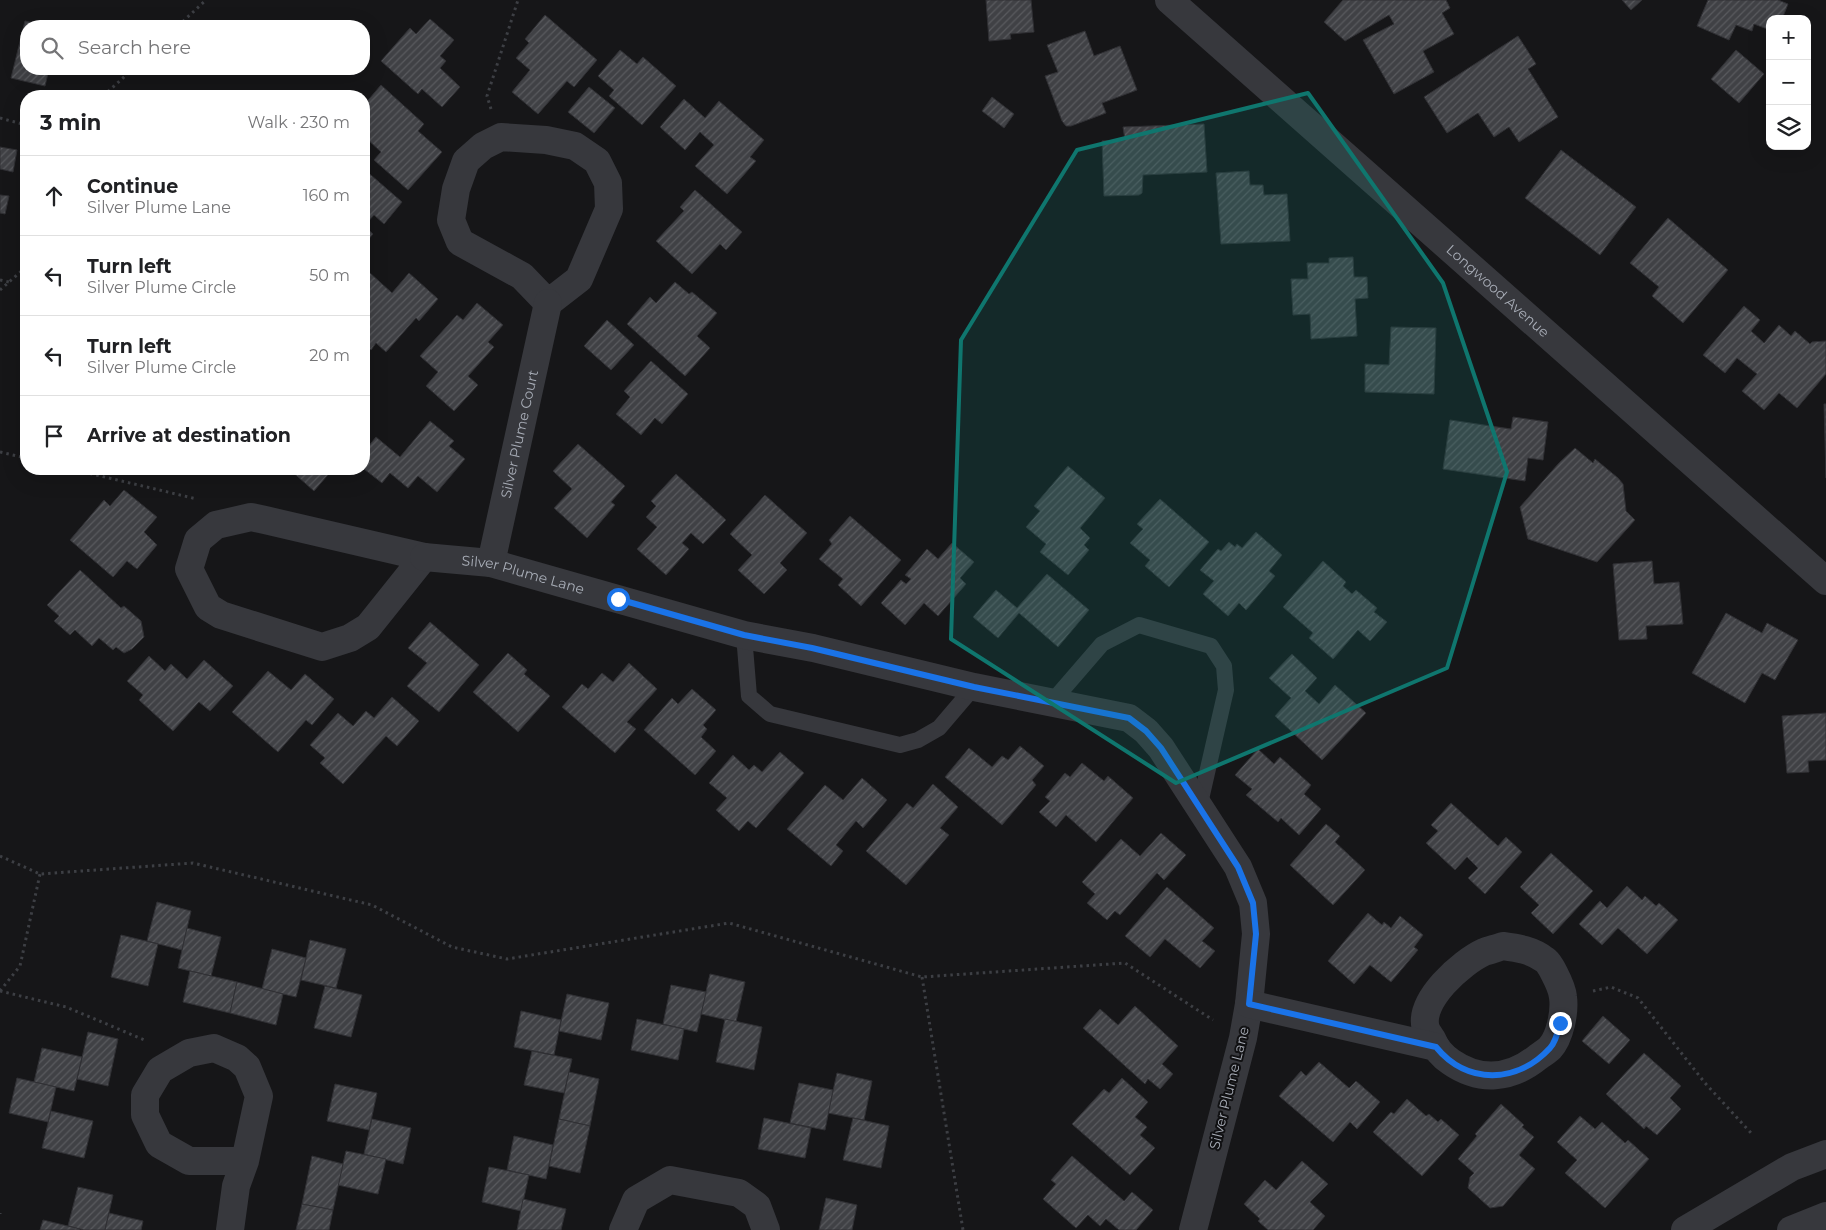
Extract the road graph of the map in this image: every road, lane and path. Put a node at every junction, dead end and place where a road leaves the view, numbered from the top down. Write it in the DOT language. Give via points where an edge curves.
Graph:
graph roads {
  1 [pos="206,0"];
  2 [pos="518,0"];
  3 [pos="1169,0"];
  4 [pos="184,20"];
  5 [pos="126,75"];
  6 [pos="109,90"];
  7 [pos="0,118"];
  8 [pos="20,123"];
  9 [pos="501,137"];
  10 [pos="20,273"];
  11 [pos="0,280"];
  12 [pos="9,283"];
  13 [pos="0,290"];
  14 [pos="548,303"];
  15 [pos="0,452"];
  16 [pos="20,457"];
  17 [pos="96,475"];
  18 [pos="197,499"];
  19 [pos="424,557"];
  20 [pos="491,563"];
  21 [pos="1826,581"];
  22 [pos="744,635"];
  23 [pos="974,687"];
  24 [pos="1051,703"];
  25 [pos="1200,808"];
  26 [pos="0,856"];
  27 [pos="40,874"];
  28 [pos="922,977"];
  29 [pos="0,991"];
  30 [pos="1563,997"];
  31 [pos="1249,1004"];
  32 [pos="1217,1022"];
  33 [pos="153,1044"];
  34 [pos="1436,1047"];
  35 [pos="1752,1134"];
  36 [pos="1826,1154"];
  37 [pos="245,1161"];
  38 [pos="1826,1216"];
  39 [pos="230,1230"];
  40 [pos="623,1230"];
  41 [pos="766,1230"];
  42 [pos="963,1230"];
  43 [pos="1193,1230"];
  44 [pos="1686,1230"];
  45 [pos="1791,1230"];
  1 -- 4 [label="path"];
  2 -- 9 [label="path" via="487,96"];
  3 -- 21 [label="street, Longwood Avenue"];
  5 -- 6 [label="path"];
  7 -- 8 [label="path"];
  9 -- 14 [label="street" via="483,146 466,161 456,189 451,220 460,242 522,276"];
  9 -- 14 [label="street" via="575,146 597,161 608,183 609,209 579,279"];
  10 -- 12 [label="path"];
  11 -- 12 [label="path"];
  12 -- 13 [label="path"];
  14 -- 20 [label="street, Silver Plume Court"];
  15 -- 16 [label="path"];
  17 -- 18 [label="path"];
  19 -- 19 [label="street, Silver Plume Lane" via="368,627 350,638 322,648 221,615 208,607 189,569 198,540 216,525 251,517"];
  19 -- 20 [label="street, Silver Plume Lane"];
  20 -- 22 [label="street, Silver Plume Lane"];
  22 -- 23 [label="street, Silver Plume Lane"];
  22 -- 23 [label="lane" via="749,696 770,714 900,745 918,740 939,728"];
  23 -- 24 [label="street, Silver Plume Lane"];
  24 -- 25 [label="street, Silver Plume Lane" via="1129,718 1161,748"];
  24 -- 25 [label="lane" via="1102,644 1139,625 1210,646 1224,666 1226,690"];
  25 -- 31 [label="street, Silver Plume Lane" via="1238,867 1253,903 1256,934"];
  26 -- 27 [label="path"];
  27 -- 28 [label="path" via="193,863 372,905 452,947 507,960 729,923"];
  27 -- 29 [label="path" via="20,966"];
  28 -- 32 [label="path" via="1125,962"];
  28 -- 42 [label="path"];
  29 -- 33 [label="path" via="66,1007"];
  30 -- 34 [label="street" via="1562,1018 1551,1047 1510,1074 1477,1074 1457,1066"];
  30 -- 34 [label="street" via="1547,961 1525,949 1503,946 1484,952 1459,968 1436,993 1427,1012 1426,1028"];
  30 -- 35 [label="path" via="1611,987 1638,998 1705,1083"];
  31 -- 34 [label="street"];
  31 -- 43 [label="street, Silver Plume Lane"];
  36 -- 44 [label="street" via="1792,1167"];
  37 -- 37 [label="street" via="259,1096 247,1067 237,1058 214,1048 189,1052 160,1070 145,1095 145,1115 159,1144 189,1161"];
  37 -- 39 [label="street" via="236,1186"];
  38 -- 45 [label="street"];
  40 -- 41 [label="street" via="636,1200 670,1180 739,1193 757,1206"];
}
